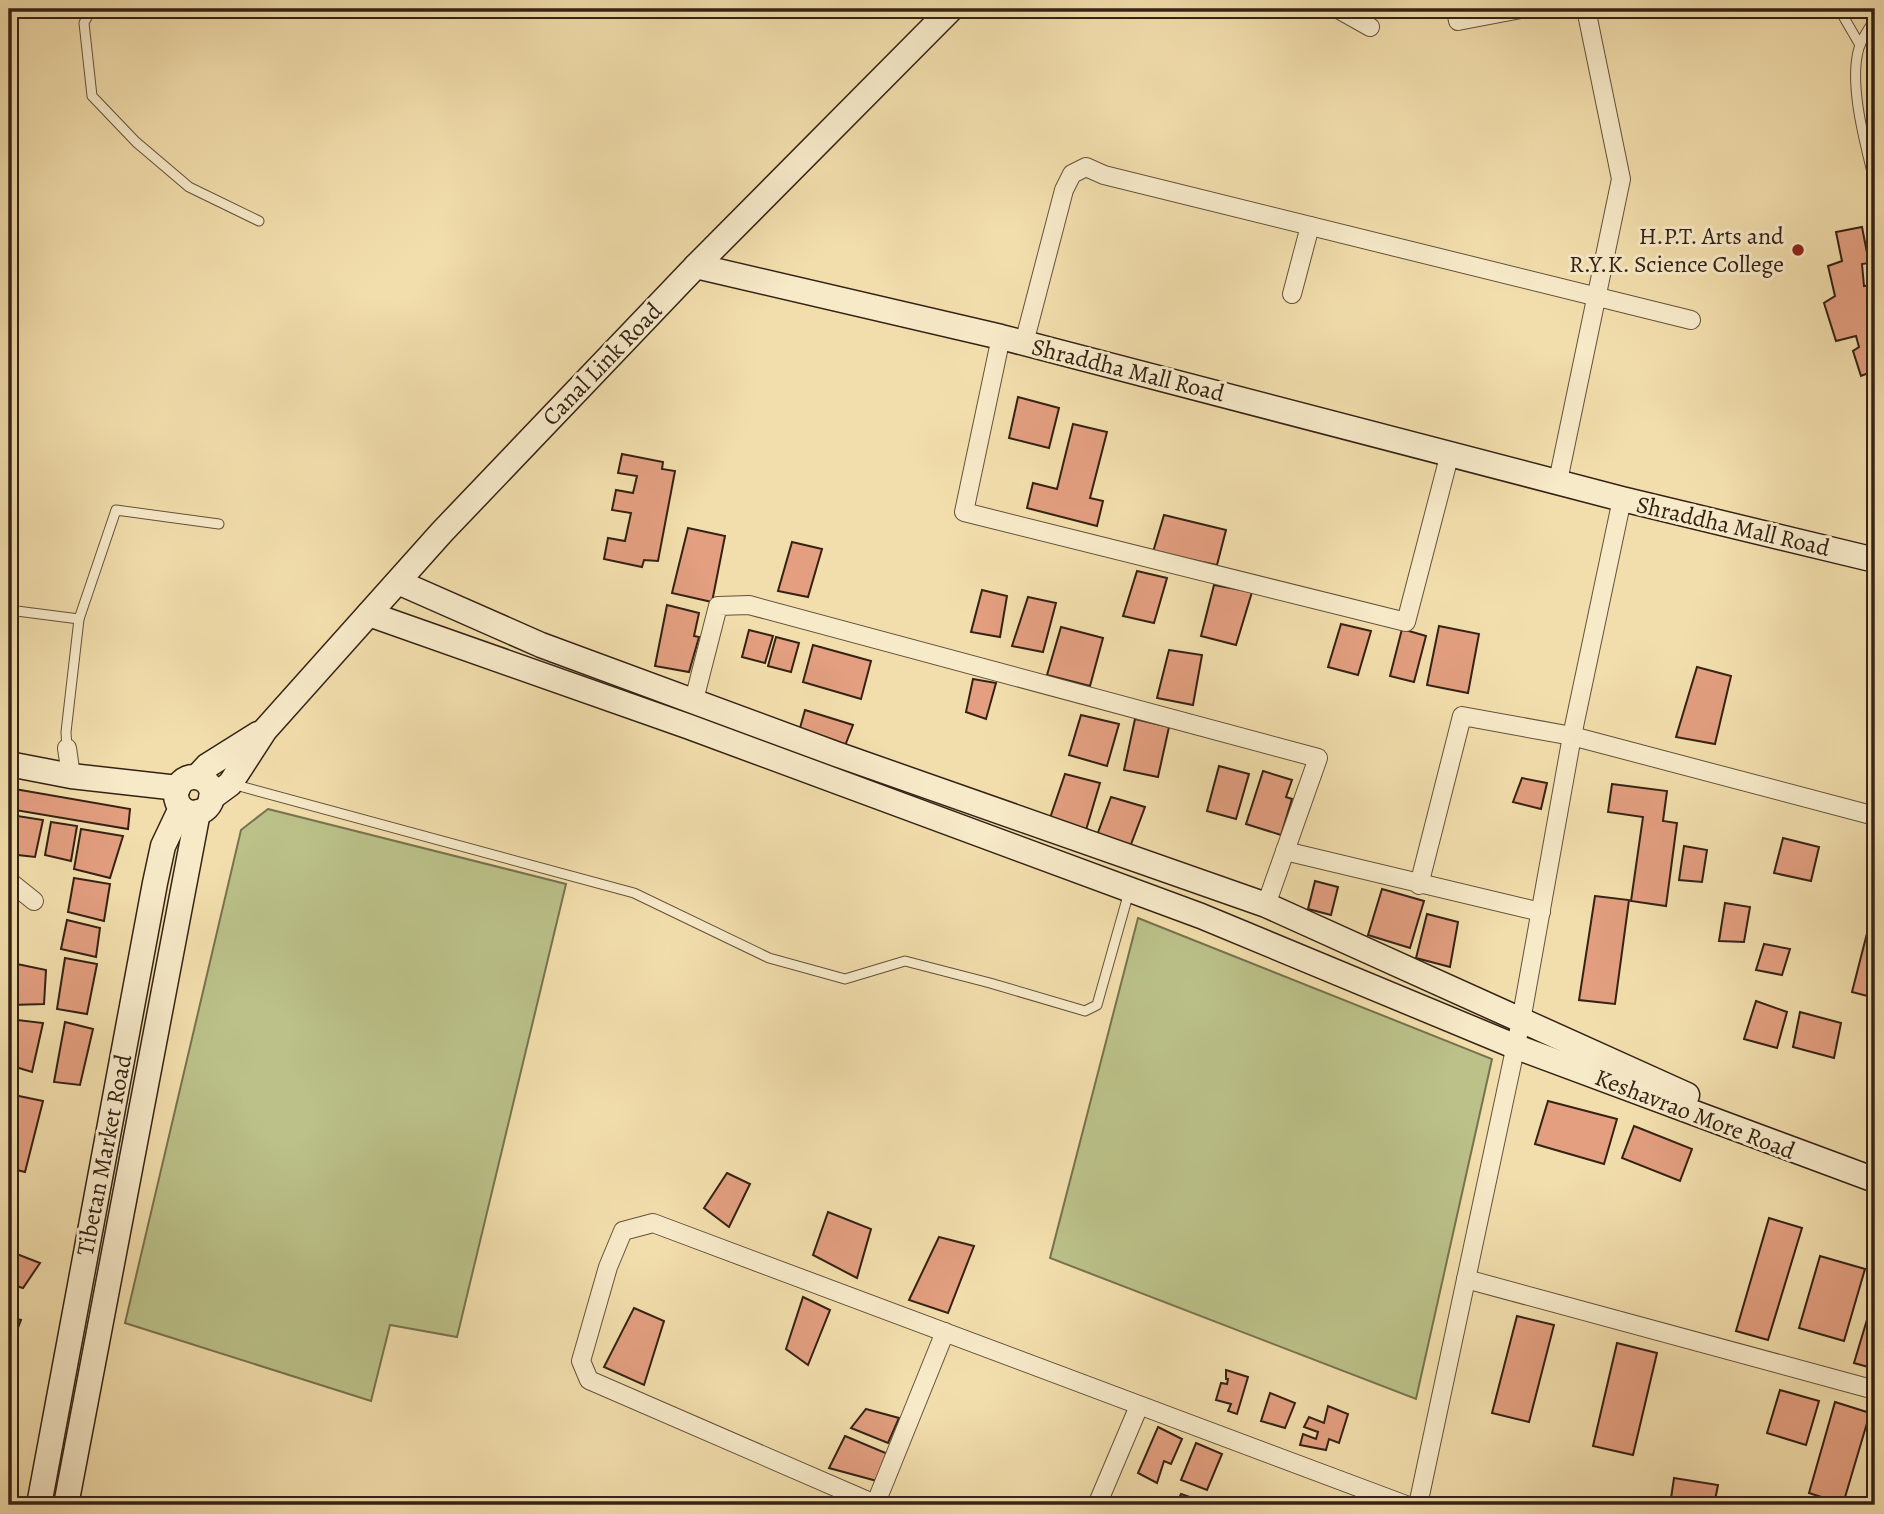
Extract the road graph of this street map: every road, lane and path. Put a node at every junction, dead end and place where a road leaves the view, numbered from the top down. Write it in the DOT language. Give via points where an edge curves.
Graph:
graph roads {
  1 [pos="90,9"];
  2 [pos="951,9"];
  3 [pos="1338,9"];
  4 [pos="1456,9"];
  5 [pos="1521,9"];
  6 [pos="1586,9"];
  7 [pos="1839,9"];
  8 [pos="1875,19"];
  9 [pos="1370,27"];
  10 [pos="1860,44"];
  11 [pos="1875,184"];
  12 [pos="259,221"];
  13 [pos="1310,226"];
  14 [pos="696,266"];
  15 [pos="1292,294"];
  16 [pos="1597,296"];
  17 [pos="1691,320"];
  18 [pos="1012,340"];
  19 [pos="1450,453"];
  20 [pos="1558,481"];
  21 [pos="1622,499"];
  22 [pos="219,524"];
  23 [pos="1875,560"];
  24 [pos="398,582"];
  25 [pos="9,610"];
  26 [pos="369,614"];
  27 [pos="79,618"];
  28 [pos="694,700"];
  29 [pos="265,730"];
  30 [pos="1572,736"];
  31 [pos="67,748"];
  32 [pos="9,764"];
  33 [pos="71,776"];
  34 [pos="199,794"];
  35 [pos="1875,816"];
  36 [pos="1285,851"];
  37 [pos="9,881"];
  38 [pos="1419,885"];
  39 [pos="1130,890"];
  40 [pos="34,901"];
  41 [pos="1266,905"];
  42 [pos="1541,912"];
  43 [pos="1521,1021"];
  44 [pos="1514,1046"];
  45 [pos="1875,1164"];
  46 [pos="1875,1180"];
  47 [pos="1466,1279"];
  48 [pos="945,1332"];
  49 [pos="1875,1390"];
  50 [pos="1139,1406"];
  51 [pos="38,1505"];
  52 [pos="66,1505"];
  53 [pos="876,1505"];
  54 [pos="1097,1505"];
  55 [pos="1406,1505"];
  56 [pos="1418,1505"];
  1 -- 12 [label="lane" via="84,23 92,96 189,187"];
  2 -- 14 [label="street, Canal Link Road"];
  3 -- 9 [label="street"];
  4 -- 5 [label="street" via="1458,21"];
  6 -- 16 [label="street" via="1621,179"];
  7 -- 10 [label="lane"];
  8 -- 10 [label="lane"];
  10 -- 11 [label="lane" via="1855,77"];
  13 -- 15 [label="street"];
  13 -- 16 [label="street"];
  13 -- 18 [label="street" via="1086,167 1072,174 1064,190"];
  14 -- 18 [label="street, Shraddha Mall Road"];
  14 -- 24 [label="street, Canal Link Road"];
  16 -- 17 [label="street"];
  16 -- 20 [label="street"];
  18 -- 19 [label="street, Shraddha Mall Road"];
  18 -- 19 [label="street" via="964,512 1406,622"];
  19 -- 20 [label="street, Shraddha Mall Road"];
  20 -- 21 [label="street, Shraddha Mall Road"];
  21 -- 23 [label="street, Shraddha Mall Road"];
  21 -- 30 [label="street, Shraddha Mall Road"];
  22 -- 27 [label="lane" via="116,510"];
  24 -- 26 [label="street, Canal Link Road"];
  24 -- 28 [label="street" via="541,645"];
  25 -- 27 [label="lane"];
  26 -- 29 [label="street, Canal Link Road"];
  26 -- 39 [label="street, Keshavrao More Road"];
  27 -- 31 [label="lane"];
  28 -- 36 [label="street" via="718,606 749,605 1318,758"];
  28 -- 41 [label="street"];
  29 -- 34 [label="street, Canal Link Road"];
  29 -- 34 [label="street, Canal Link Road" via="207,766"];
  30 -- 35 [label="street"];
  30 -- 38 [label="street" via="1462,716"];
  30 -- 42 [label="street, Shraddha Mall Road"];
  31 -- 33 [label="street"];
  32 -- 33 [label="street"];
  33 -- 34 [label="street"];
  34 -- 39 [label="lane" via="634,893 769,958 845,979 905,961 1085,1011 1097,1005"];
  34 -- 51 [label="street, Tibetan Market Road" via="163,846"];
  34 -- 52 [label="street, Tibetan Market Road"];
  36 -- 38 [label="street"];
  36 -- 41 [label="street"];
  37 -- 40 [label="street"];
  38 -- 42 [label="street"];
  39 -- 44 [label="street, Keshavrao More Road"];
  41 -- 43 [label="street"];
  42 -- 43 [label="street, Shraddha Mall Road"];
  43 -- 44 [label="street, Shraddha Mall Road"];
  43 -- 45 [label="street" via="1708,1104"];
  44 -- 46 [label="street, Keshavrao More Road"];
  44 -- 47 [label="street, Shraddha Mall Road"];
  47 -- 49 [label="street"];
  47 -- 56 [label="street, Shraddha Mall Road"];
  48 -- 50 [label="street"];
  48 -- 53 [label="street"];
  48 -- 53 [label="street" via="653,1223 623,1231 607,1267 581,1361 589,1380"];
  50 -- 54 [label="street"];
  50 -- 55 [label="street"];
}
